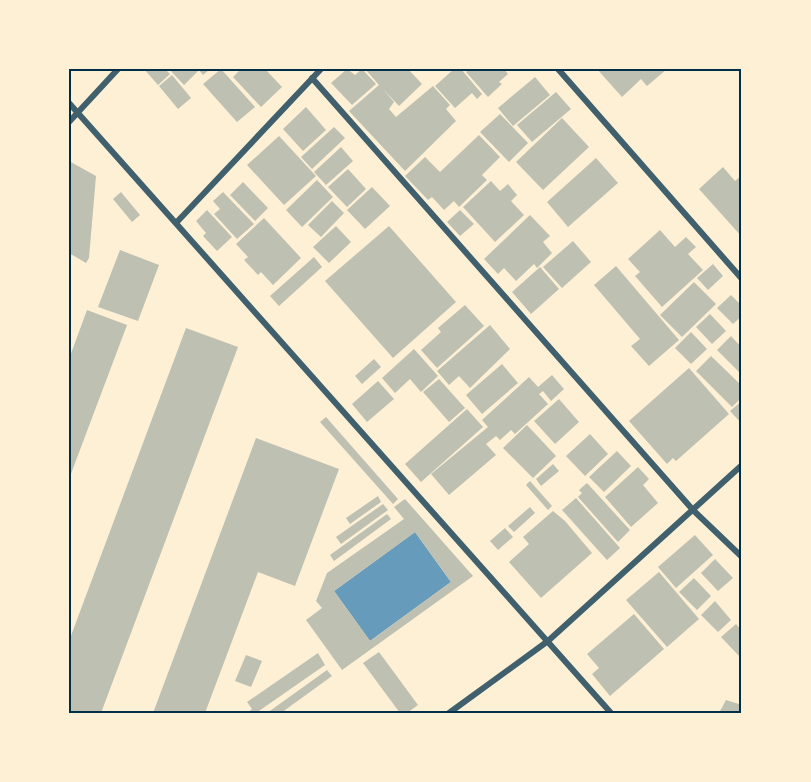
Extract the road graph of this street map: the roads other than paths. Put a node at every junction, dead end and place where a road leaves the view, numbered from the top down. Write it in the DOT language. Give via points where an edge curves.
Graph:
graph roads {
  1 [pos="118,69"];
  2 [pos="321,69"];
  3 [pos="558,69"];
  4 [pos="312,78"];
  5 [pos="69,103"];
  6 [pos="78,113"];
  7 [pos="69,122"];
  8 [pos="176,223"];
  9 [pos="742,279"];
  10 [pos="742,465"];
  11 [pos="693,510"];
  12 [pos="742,557"];
  13 [pos="548,641"];
  14 [pos="449,713"];
  15 [pos="611,713"];
  1 -- 6 [label="street"];
  2 -- 4 [label="street"];
  3 -- 9 [label="street"];
  4 -- 8 [label="street"];
  4 -- 11 [label="street"];
  5 -- 6 [label="street"];
  6 -- 7 [label="street"];
  6 -- 8 [label="street"];
  8 -- 13 [label="street"];
  10 -- 11 [label="street"];
  11 -- 12 [label="street"];
  11 -- 13 [label="street"];
  13 -- 14 [label="street"];
  13 -- 15 [label="street"];
}
